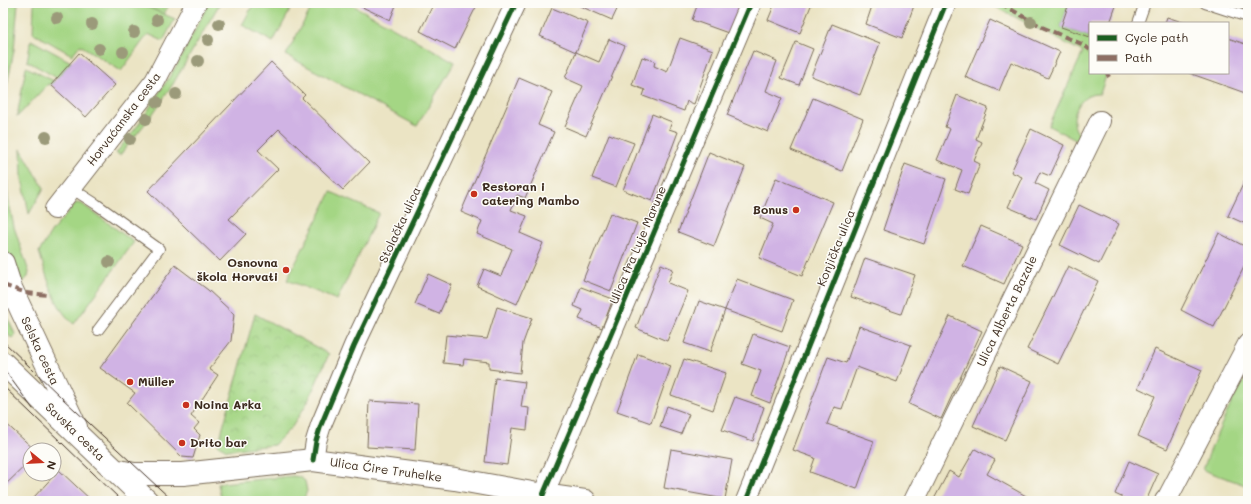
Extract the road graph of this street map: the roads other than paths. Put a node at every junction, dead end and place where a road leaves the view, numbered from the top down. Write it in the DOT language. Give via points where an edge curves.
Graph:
graph roads {
  1 [pos="196,3"];
  2 [pos="516,3"];
  3 [pos="751,3"];
  4 [pos="946,3"];
  5 [pos="1145,3"];
  6 [pos="1205,3"];
  7 [pos="1248,17"];
  8 [pos="1138,22"];
  9 [pos="1100,121"];
  10 [pos="71,188"];
  11 [pos="55,209"];
  12 [pos="3,264"];
  13 [pos="98,330"];
  14 [pos="1247,351"];
  15 [pos="3,364"];
  16 [pos="80,437"];
  17 [pos="313,460"];
  18 [pos="114,470"];
  19 [pos="543,496"];
  20 [pos="147,501"];
  21 [pos="585,501"];
  22 [pos="746,501"];
  23 [pos="914,501"];
  24 [pos="1166,501"];
  1 -- 10 [label="street, Horvaćanska cesta" via="155,82"];
  2 -- 17 [label="street, Stolačka ulica" via="354,346 321,425"];
  3 -- 19 [label="street, Ulica fra Luje Marune"];
  4 -- 22 [label="street, Konjička ulica"];
  5 -- 8 [label="lane"];
  6 -- 7 [label="lane"];
  9 -- 23 [label="street, Ulica Alberta Bazale"];
  10 -- 11 [label="street, Horvaćanska cesta"];
  10 -- 13 [label="lane" via="159,249"];
  12 -- 16 [label="street, Selska cesta" via="11,288"];
  14 -- 24 [label="street"];
  15 -- 16 [label="street, Savska cesta"];
  16 -- 18 [label="street, Savska cesta"];
  17 -- 18 [label="street, Ulica Ćire Truhelke" via="183,474 134,474"];
  17 -- 19 [label="street, Ulica Ćire Truhelke" via="455,479"];
  18 -- 20 [label="street, Savska cesta"];
  19 -- 21 [label="street, Ulica Ćire Truhelke"];
}
